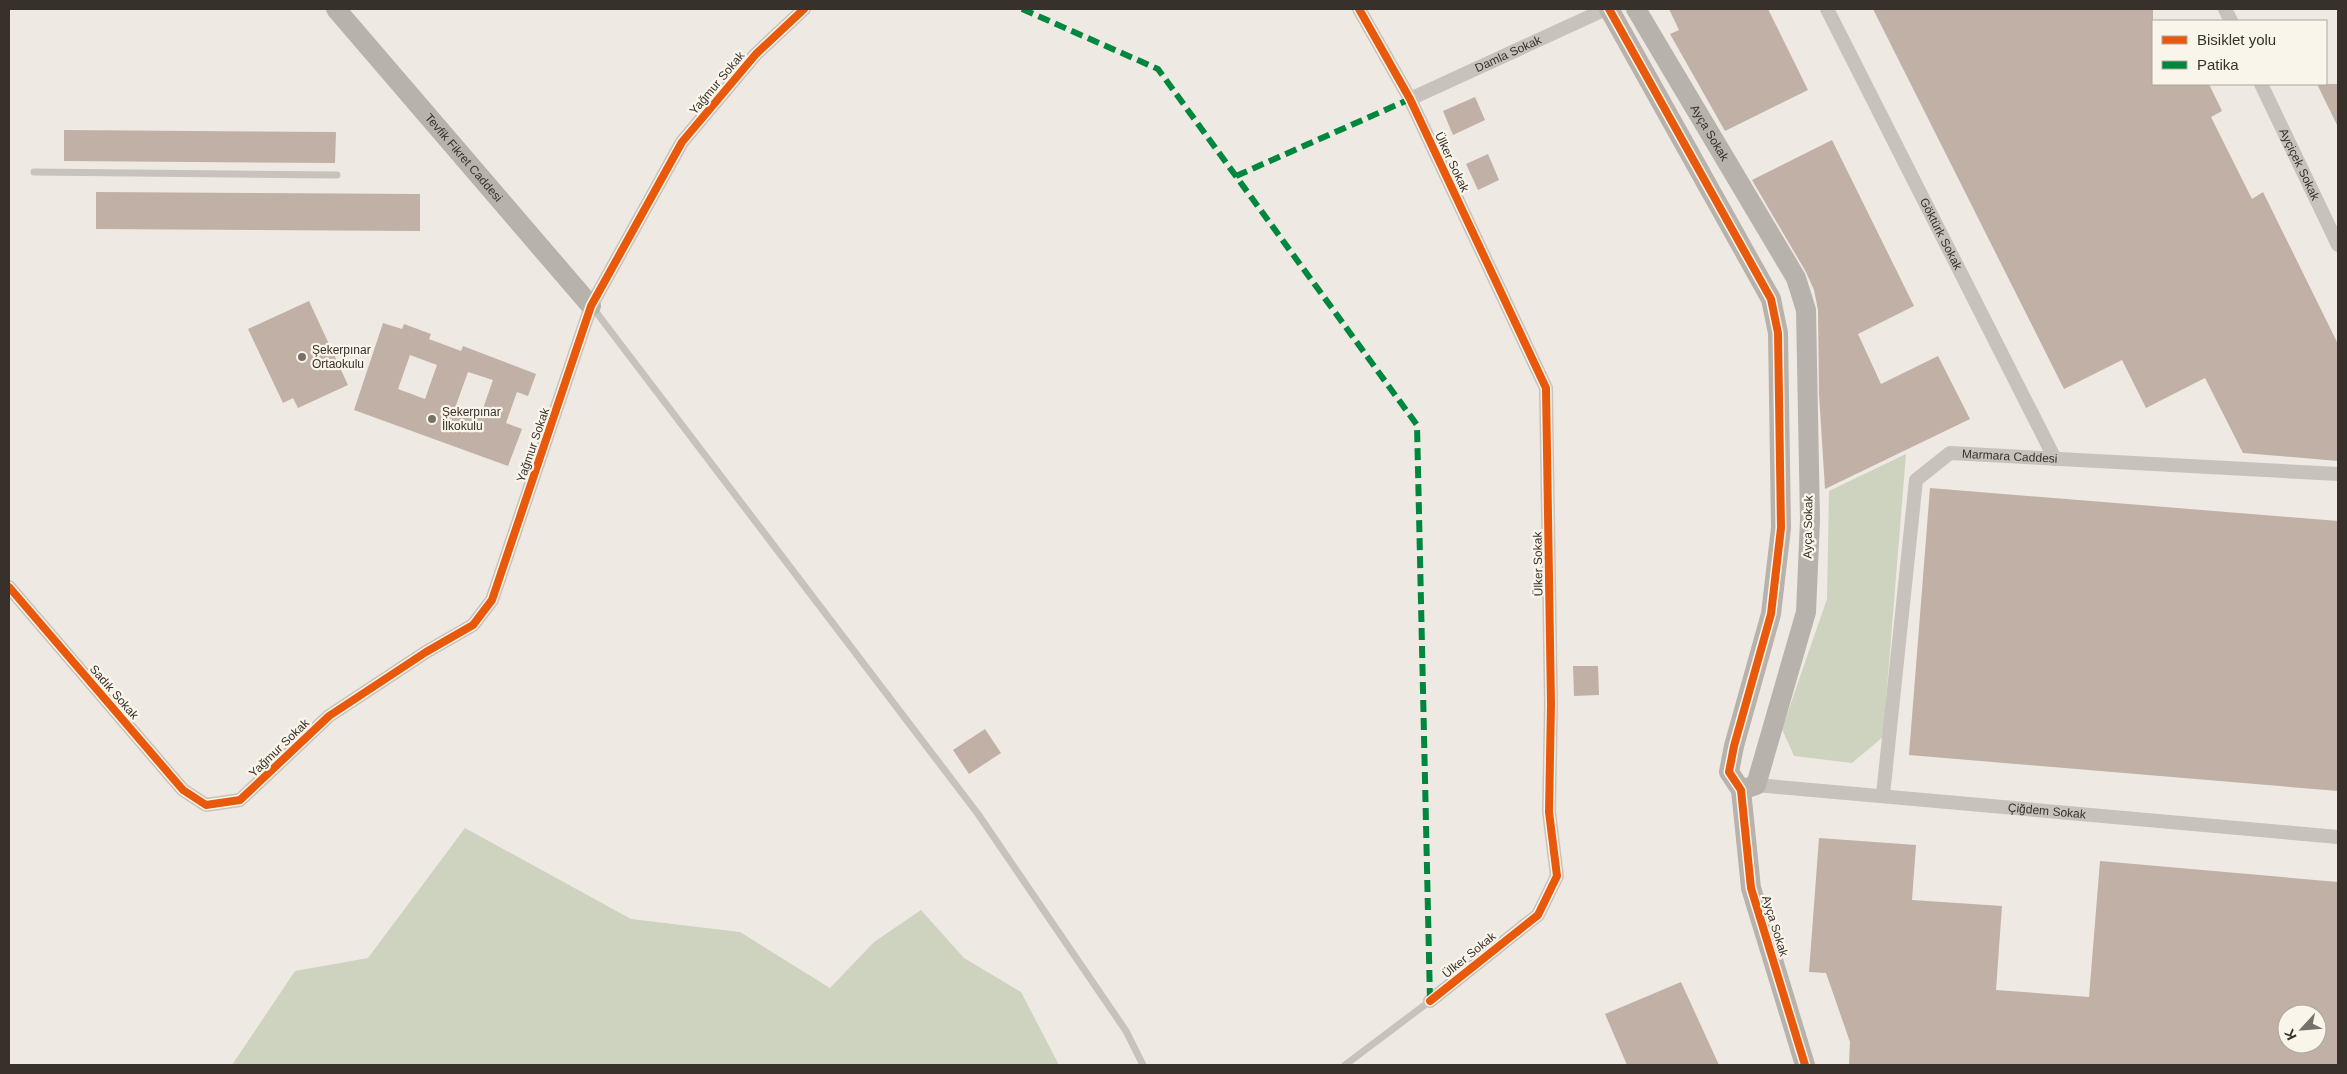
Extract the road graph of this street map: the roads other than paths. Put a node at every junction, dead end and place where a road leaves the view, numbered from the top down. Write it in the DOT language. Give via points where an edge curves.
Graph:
graph roads {
  1 [pos="336,9"];
  2 [pos="804,9"];
  3 [pos="1359,9"];
  4 [pos="1607,9"];
  5 [pos="1636,9"];
  6 [pos="1827,9"];
  7 [pos="2261,85"];
  8 [pos="1410,99"];
  9 [pos="34,172"];
  10 [pos="337,175"];
  11 [pos="2338,245"];
  12 [pos="591,306"];
  13 [pos="2055,459"];
  14 [pos="2338,474"];
  15 [pos="9,587"];
  16 [pos="1749,787"];
  17 [pos="1883,795"];
  18 [pos="206,806"];
  19 [pos="2338,837"];
  20 [pos="1430,1001"];
  21 [pos="1143,1065"];
  22 [pos="1346,1065"];
  23 [pos="1805,1065"];
  1 -- 12 [label="street, Tevfik Fikret Caddesi"];
  2 -- 12 [label="street, Yağmur Sokak" via="756,54 682,142"];
  3 -- 8 [label="street, Ülker Sokak"];
  4 -- 8 [label="street, Damla Sokak"];
  4 -- 16 [label="street" via="1771,299 1778,333 1781,528 1771,614 1729,772"];
  5 -- 16 [label="street, Ayça Sokak" via="1796,278 1806,310 1810,520 1806,612"];
  6 -- 13 [label="street, Göktürk Sokak"];
  7 -- 11 [label="street, Ayçiçek Sokak"];
  8 -- 20 [label="street, Ülker Sokak" via="1546,388 1551,704 1549,812 1557,876 1538,915"];
  9 -- 10 [label="lane"];
  12 -- 18 [label="street, Yağmur Sokak" via="492,600 473,625 330,716 240,800"];
  12 -- 21 [label="lane" via="978,814 1126,1031"];
  13 -- 14 [label="street, Marmara Caddesi"];
  13 -- 17 [label="street, Marmara Caddesi" via="1950,453 1916,480"];
  15 -- 18 [label="street, Sadık Sokak" via="183,790"];
  16 -- 17 [label="street, Çiğdem Sokak"];
  16 -- 23 [label="street, Ayça Sokak" via="1751,888"];
  17 -- 19 [label="street, Çiğdem Sokak"];
  20 -- 22 [label="lane"];
}
